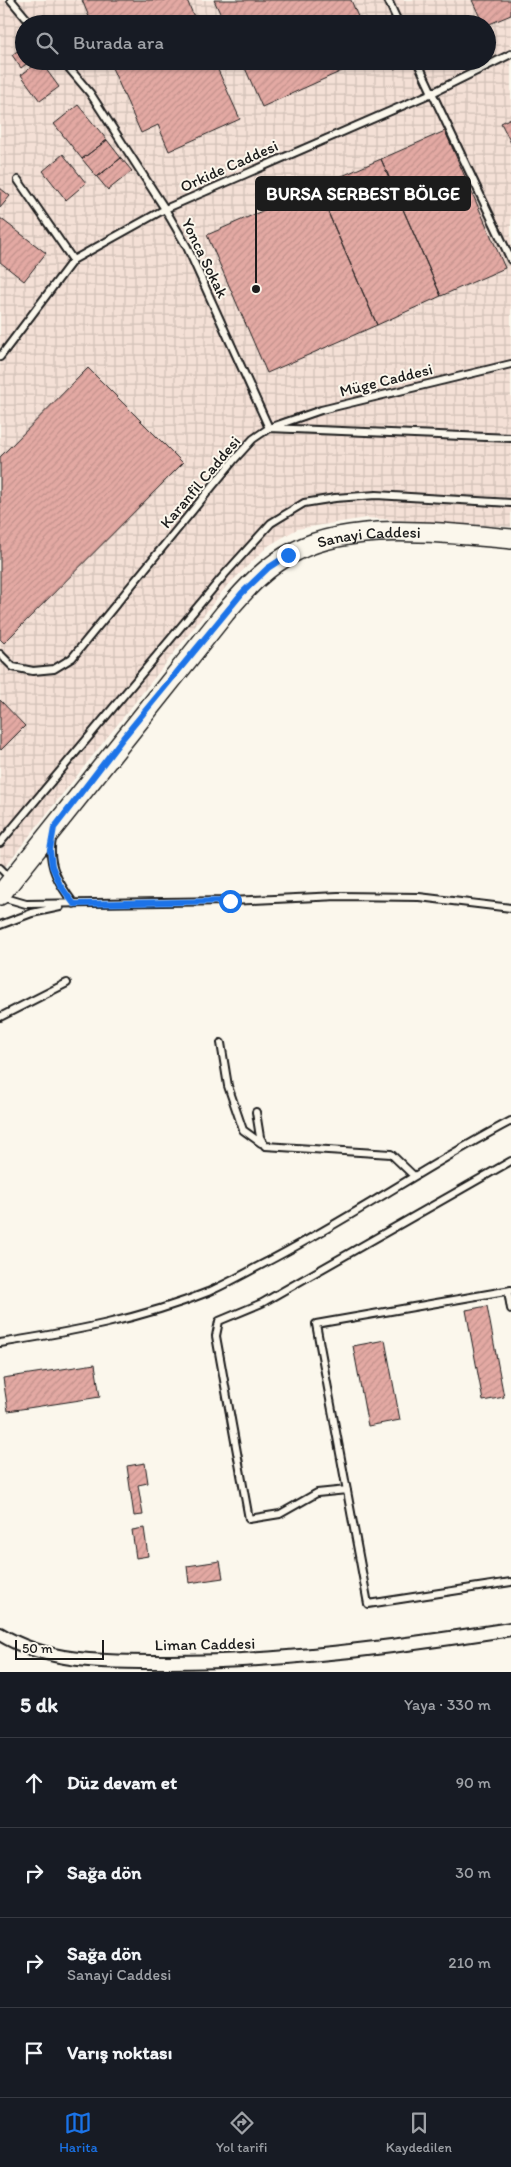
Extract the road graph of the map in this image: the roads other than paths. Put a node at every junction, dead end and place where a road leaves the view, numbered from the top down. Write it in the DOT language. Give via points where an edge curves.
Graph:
graph roads {
  1 [pos="11,0"];
  2 [pos="388,0"];
  3 [pos="24,15"];
  4 [pos="395,15"];
  5 [pos="511,54"];
  6 [pos="496,61"];
  7 [pos="71,70"];
  8 [pos="421,70"];
  9 [pos="479,70"];
  10 [pos="432,93"];
  11 [pos="18,180"];
  12 [pos="165,209"];
  13 [pos="73,260"];
  14 [pos="511,260"];
  15 [pos="0,357"];
  16 [pos="511,364"];
  17 [pos="269,428"];
  18 [pos="511,438"];
  19 [pos="511,503"];
  20 [pos="511,538"];
  21 [pos="0,654"];
  22 [pos="54,828"];
  23 [pos="0,843"];
  24 [pos="6,875"];
  25 [pos="0,896"];
  26 [pos="74,904"];
  27 [pos="511,908"];
  28 [pos="0,925"];
  29 [pos="67,983"];
  30 [pos="0,1017"];
  31 [pos="221,1043"];
  32 [pos="256,1112"];
  33 [pos="511,1121"];
  34 [pos="264,1145"];
  35 [pos="511,1161"];
  36 [pos="414,1176"];
  37 [pos="509,1291"];
  38 [pos="511,1309"];
  39 [pos="0,1343"];
  40 [pos="347,1490"];
  41 [pos="511,1582"];
  42 [pos="511,1629"];
  43 [pos="0,1634"];
  44 [pos="0,1641"];
  45 [pos="13,1642"];
  1 -- 3 [label="lane"];
  2 -- 4 [label="lane"];
  5 -- 6 [label="lane, Orkide Caddesi"];
  7 -- 12 [label="lane, Yonca Sokak" via="90,93"];
  8 -- 10 [label="lane"];
  9 -- 10 [label="lane, Orkide Caddesi"];
  10 -- 12 [label="lane, Orkide Caddesi"];
  10 -- 14 [label="lane"];
  11 -- 13 [label="lane"];
  12 -- 13 [label="lane, Orkide Caddesi"];
  12 -- 17 [label="lane, Yonca Sokak" via="187,247"];
  13 -- 15 [label="lane, Orkide Caddesi"];
  16 -- 17 [label="lane, Müge Caddesi" via="321,410"];
  17 -- 18 [label="lane"];
  17 -- 21 [label="lane, Karanfil Caddesi" via="233,461 72,658 54,669 33,671 13,667"];
  19 -- 23 [label="lane" via="376,495 335,498 304,503 271,523"];
  20 -- 22 [label="main road, Sanayi Caddesi" via="416,532 347,536 319,541 277,562 255,580 225,613"];
  22 -- 24 [label="main road, Sanayi Caddesi"];
  22 -- 26 [label="lane" via="50,850 52,866 60,885"];
  24 -- 25 [label="main road, Sanayi Caddesi"];
  25 -- 26 [label="lane" via="26,904"];
  26 -- 27 [label="lane" via="338,896 419,897"];
  26 -- 28 [label="lane" via="32,913"];
  29 -- 30 [label="lane"];
  31 -- 34 [label="lane" via="228,1086 243,1130"];
  32 -- 34 [label="lane"];
  33 -- 36 [label="lane"];
  34 -- 36 [label="lane" via="391,1154"];
  35 -- 40 [label="lane" via="262,1303 218,1321 216,1336 249,1519 280,1514 317,1493"];
  36 -- 39 [label="lane" via="308,1241 210,1291 143,1314 71,1332"];
  37 -- 38 [label="lane"];
  37 -- 40 [label="lane" via="316,1324"];
  40 -- 41 [label="lane" via="368,1604"];
  42 -- 45 [label="street, Liman Caddesi" via="415,1644 245,1661 79,1660"];
  43 -- 45 [label="street, Liman Caddesi"];
  44 -- 45 [label="street"];
}
